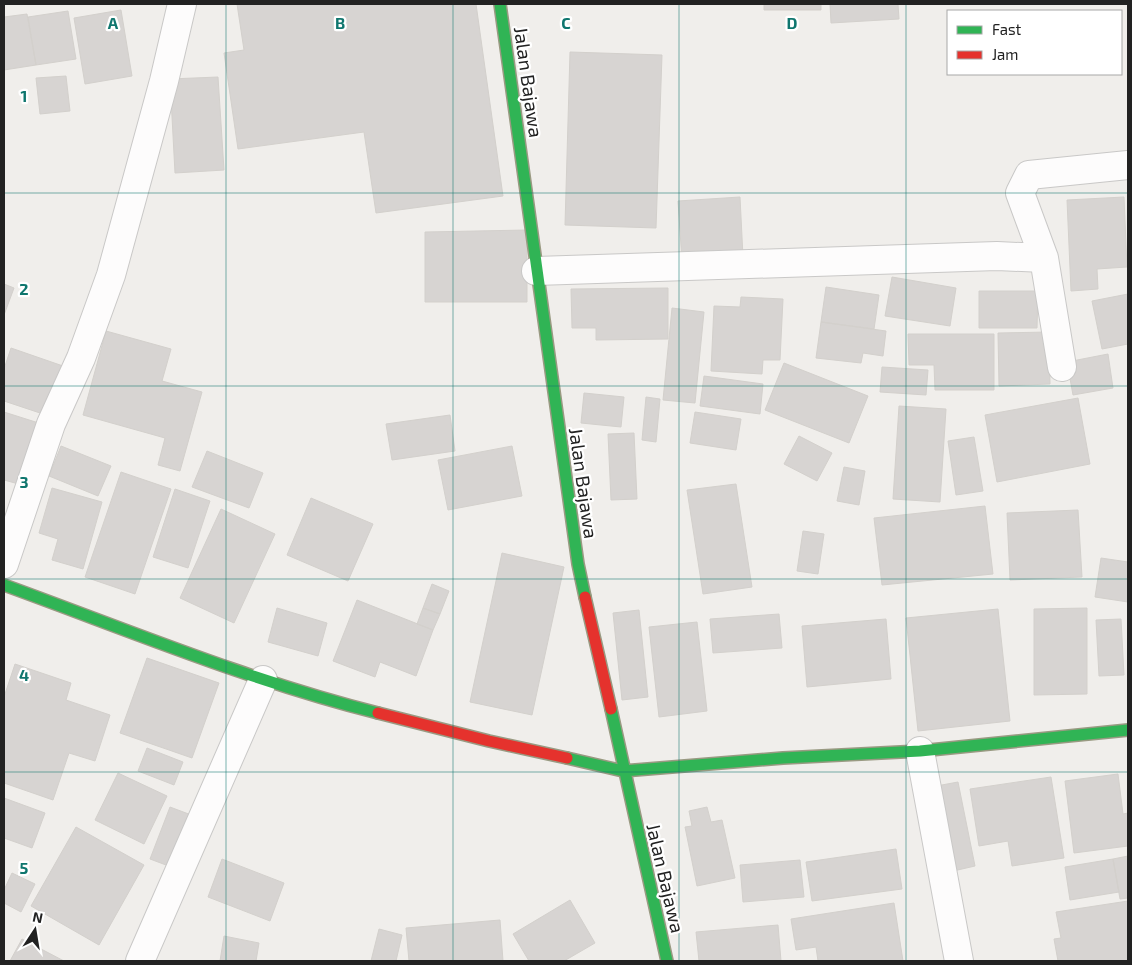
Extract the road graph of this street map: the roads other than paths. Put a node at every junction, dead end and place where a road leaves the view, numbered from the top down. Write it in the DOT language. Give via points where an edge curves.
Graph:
graph roads {
  1 [pos="182,4"];
  2 [pos="500,4"];
  3 [pos="1128,165"];
  4 [pos="1044,258"];
  5 [pos="536,271"];
  6 [pos="1062,367"];
  7 [pos="4,564"];
  8 [pos="4,585"];
  9 [pos="263,680"];
  10 [pos="1128,730"];
  11 [pos="920,752"];
  12 [pos="623,771"];
  13 [pos="140,961"];
  14 [pos="667,961"];
  15 [pos="959,961"];
  1 -- 7 [label="street" via="112,275 81,358 51,424"];
  2 -- 5 [label="street, Jalan Bajawa"];
  3 -- 4 [label="street" via="1029,175 1020,193"];
  4 -- 5 [label="street" via="997,256"];
  4 -- 6 [label="street"];
  5 -- 12 [label="street, Jalan Bajawa" via="578,564"];
  8 -- 9 [label="street"];
  9 -- 12 [label="street" via="489,742"];
  9 -- 13 [label="street"];
  10 -- 11 [label="street"];
  11 -- 12 [label="street" via="783,758"];
  11 -- 15 [label="street"];
  12 -- 14 [label="street, Jalan Bajawa"];
}
